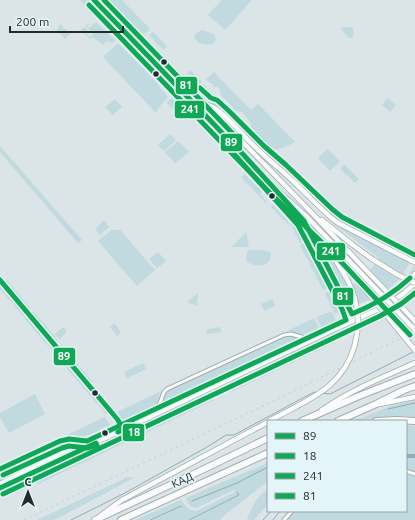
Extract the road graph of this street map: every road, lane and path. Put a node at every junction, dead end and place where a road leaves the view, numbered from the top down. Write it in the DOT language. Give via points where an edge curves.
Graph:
graph roads {
  1 [pos="94,0"];
  2 [pos="104,0"];
  3 [pos="206,104"];
  4 [pos="232,142"];
  5 [pos="288,199"];
  6 [pos="312,213"];
  7 [pos="326,245"];
  8 [pos="415,262"];
  9 [pos="415,274"];
  10 [pos="0,280"];
  11 [pos="415,283"];
  12 [pos="347,321"];
  13 [pos="415,321"];
  14 [pos="415,330"];
  15 [pos="306,338"];
  16 [pos="415,350"];
  17 [pos="415,363"];
  18 [pos="415,374"];
  19 [pos="415,386"];
  20 [pos="415,397"];
  21 [pos="376,404"];
  22 [pos="158,408"];
  23 [pos="316,414"];
  24 [pos="270,420"];
  25 [pos="304,420"];
  26 [pos="340,420"];
  27 [pos="267,422"];
  28 [pos="122,428"];
  29 [pos="267,438"];
  30 [pos="87,442"];
  31 [pos="267,453"];
  32 [pos="0,469"];
  33 [pos="0,484"];
  34 [pos="0,488"];
  35 [pos="291,512"];
  36 [pos="94,520"];
  37 [pos="121,520"];
  38 [pos="284,520"];
  1 -- 4 [label="main road"];
  2 -- 3 [label="main road"];
  3 -- 6 [label="main road"];
  3 -- 8 [label="main road" via="213,106 338,223"];
  4 -- 5 [label="main road"];
  4 -- 12 [label="main road" via="234,154 298,225"];
  5 -- 7 [label="main road" via="293,210"];
  5 -- 14 [label="main road, bridge"];
  6 -- 11 [label="main road, bridge" via="379,264"];
  6 -- 13 [label="main road, bridge"];
  7 -- 16 [label="main road, bridge"];
  7 -- 24 [label="main road, bridge" via="347,279 355,299 358,319 354,348 343,370 329,386"];
  9 -- 12 [label="main road" via="399,290"];
  10 -- 28 [label="street"];
  11 -- 12 [label="main road" via="402,296 377,311"];
  12 -- 15 [label="main road"];
  12 -- 28 [label="main road"];
  15 -- 22 [label="main road"];
  15 -- 22 [label="street" via="284,334 167,389"];
  17 -- 23 [label="main road" via="337,400"];
  18 -- 23 [label="highway"];
  19 -- 21 [label="highway"];
  20 -- 21 [label="main road"];
  21 -- 26 [label="highway"];
  22 -- 28 [label="main road"];
  23 -- 25 [label="highway"];
  27 -- 36 [label="main road" via="122,500"];
  28 -- 30 [label="main road"];
  28 -- 34 [label="main road"];
  29 -- 36 [label="highway, КАД"];
  30 -- 32 [label="street" via="69,439 60,441"];
  30 -- 33 [label="main road"];
  31 -- 37 [label="highway, КАД"];
  35 -- 38 [label="street"];
}
